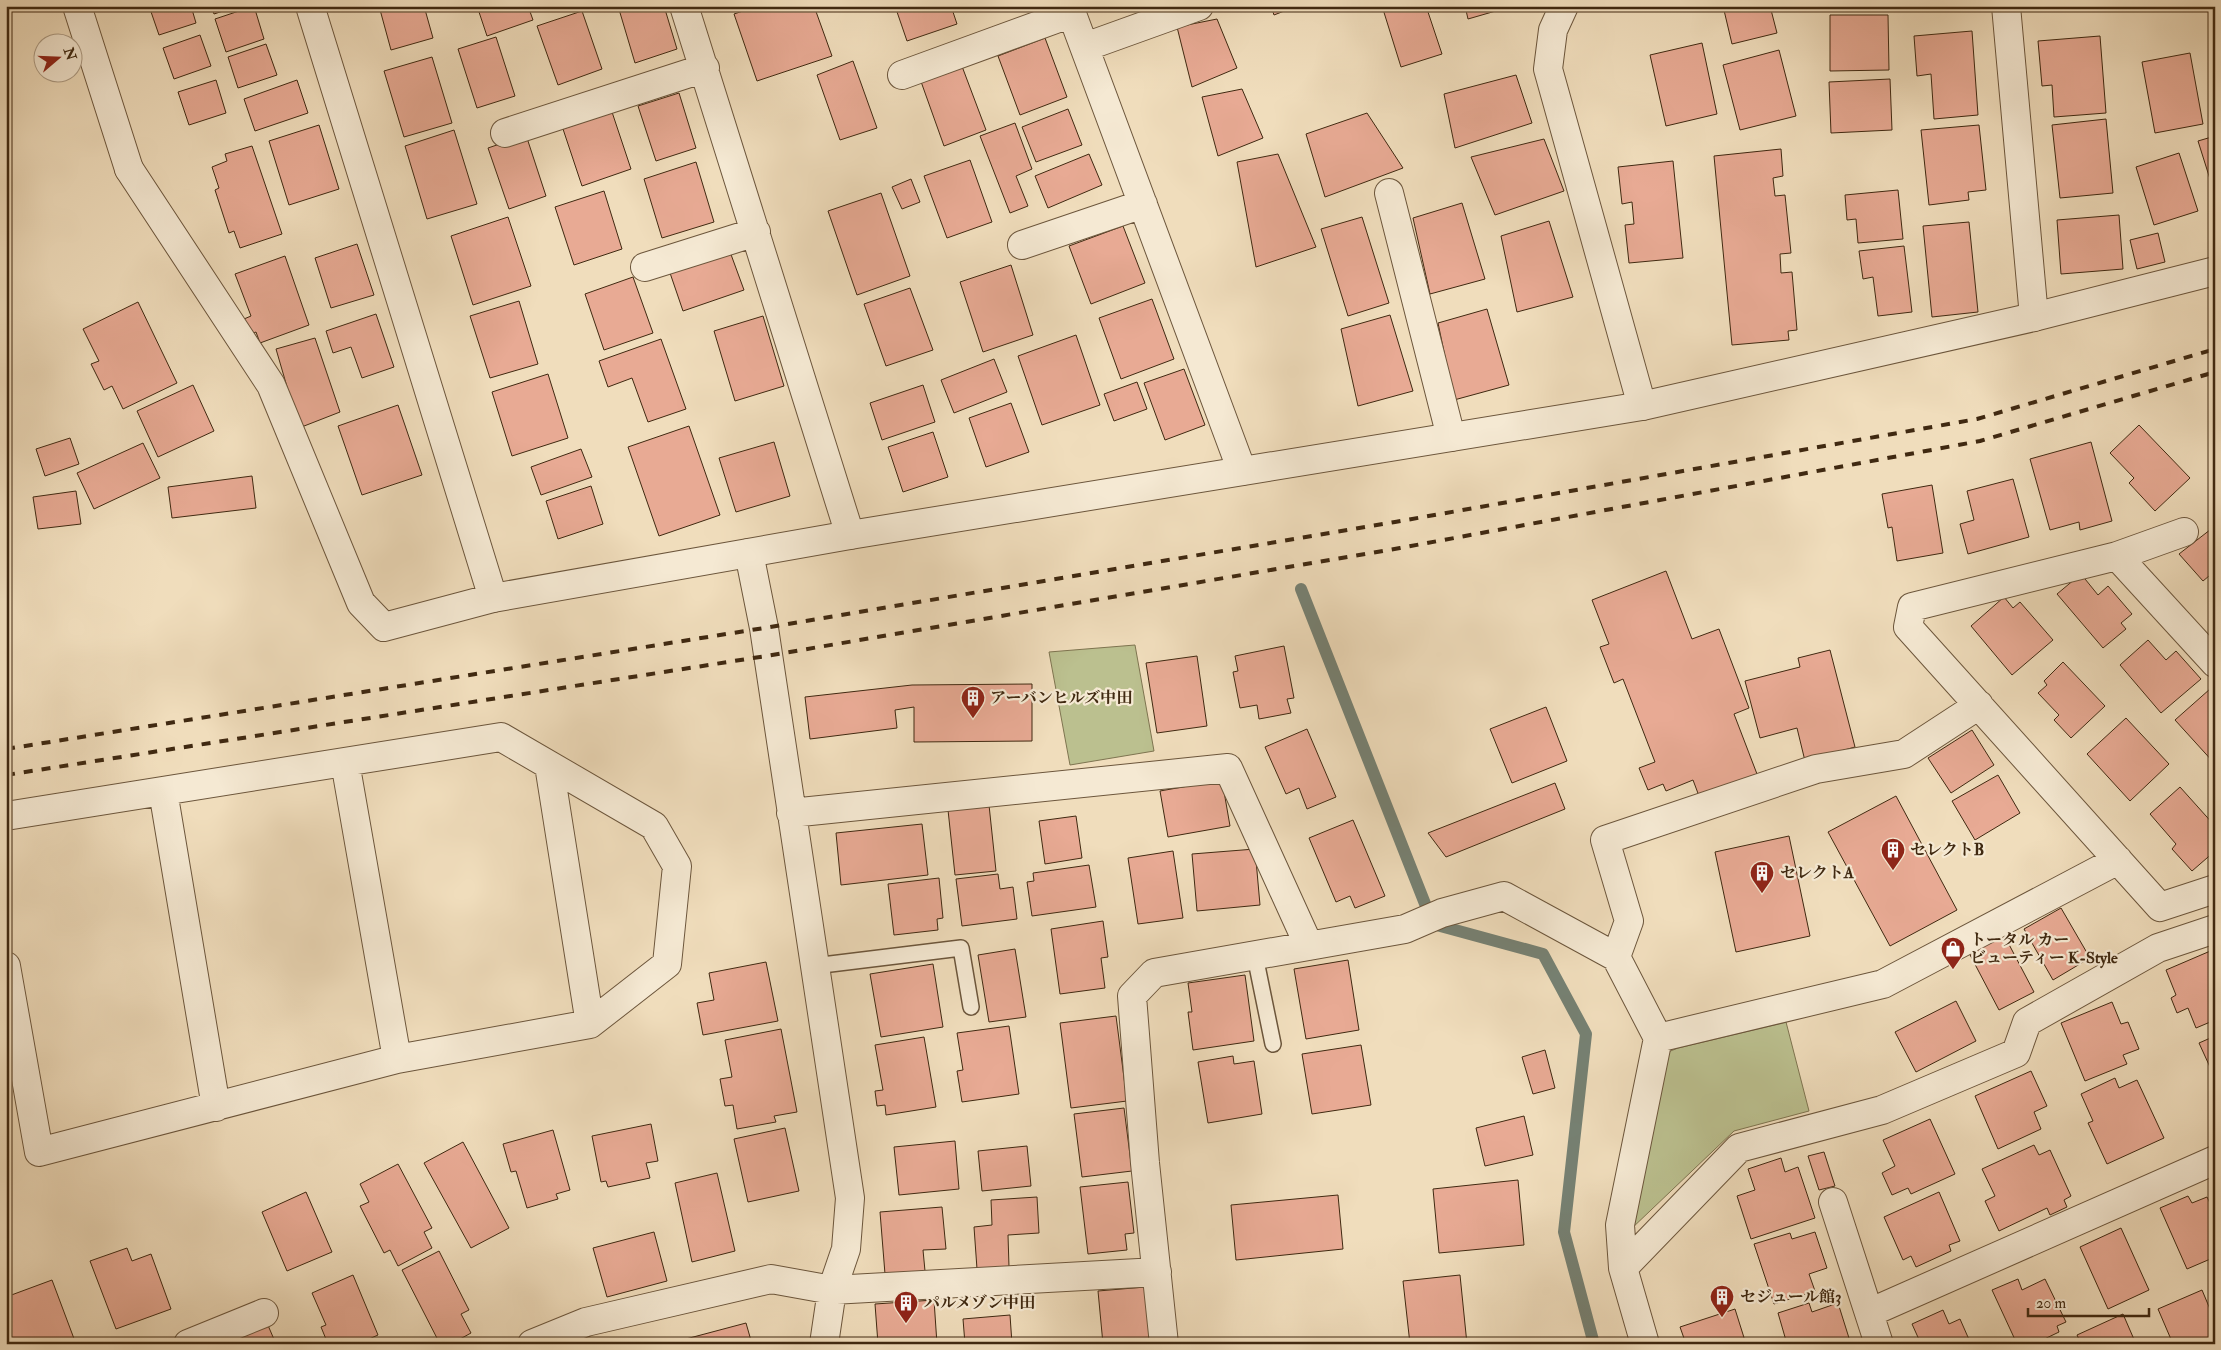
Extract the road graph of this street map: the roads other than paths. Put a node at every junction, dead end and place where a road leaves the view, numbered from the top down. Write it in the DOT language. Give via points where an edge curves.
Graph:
graph roads {
  1 [pos="77,6"];
  2 [pos="310,6"];
  3 [pos="684,6"];
  4 [pos="1199,6"];
  5 [pos="1564,6"];
  6 [pos="2006,6"];
  7 [pos="1070,9"];
  8 [pos="1085,48"];
  9 [pos="705,68"];
  10 [pos="902,75"];
  11 [pos="505,133"];
  12 [pos="1389,193"];
  13 [pos="1143,204"];
  14 [pos="756,232"];
  15 [pos="1022,245"];
  16 [pos="645,267"];
  17 [pos="2215,272"];
  18 [pos="2034,317"];
  19 [pos="1642,406"];
  20 [pos="1451,437"];
  21 [pos="1242,471"];
  22 [pos="2184,532"];
  23 [pos="850,535"];
  24 [pos="749,553"];
  25 [pos="2117,556"];
  26 [pos="493,598"];
  27 [pos="2215,663"];
  28 [pos="1979,705"];
  29 [pos="345,762"];
  30 [pos="549,765"];
  31 [pos="163,790"];
  32 [pos="792,813"];
  33 [pos="6,816"];
  34 [pos="2118,860"];
  35 [pos="2215,889"];
  36 [pos="2215,929"];
  37 [pos="1310,946"];
  38 [pos="1255,956"];
  39 [pos="1616,956"];
  40 [pos="6,966"];
  41 [pos="814,966"];
  42 [pos="971,1007"];
  43 [pos="590,1024"];
  44 [pos="1658,1038"];
  45 [pos="1273,1044"];
  46 [pos="397,1059"];
  47 [pos="216,1107"];
  48 [pos="2215,1160"];
  49 [pos="1834,1202"];
  50 [pos="1623,1268"];
  51 [pos="1157,1272"];
  52 [pos="832,1290"];
  53 [pos="264,1313"];
  54 [pos="1869,1313"];
  55 [pos="188,1344"];
  56 [pos="532,1344"];
  57 [pos="824,1344"];
  58 [pos="1164,1344"];
  59 [pos="1645,1344"];
  60 [pos="1879,1344"];
  1 -- 26 [label="street" via="129,169 271,385 361,604 384,627"];
  2 -- 26 [label="street"];
  3 -- 9 [label="street"];
  4 -- 8 [label="street"];
  5 -- 19 [label="street" via="1553,30 1548,69"];
  6 -- 18 [label="street"];
  7 -- 8 [label="street"];
  7 -- 10 [label="street"];
  8 -- 13 [label="street"];
  9 -- 11 [label="street"];
  9 -- 14 [label="street"];
  12 -- 20 [label="street"];
  13 -- 15 [label="street"];
  13 -- 21 [label="street"];
  14 -- 16 [label="street"];
  14 -- 23 [label="street"];
  17 -- 18 [label="street"];
  18 -- 19 [label="street"];
  19 -- 20 [label="street"];
  20 -- 21 [label="street"];
  21 -- 23 [label="street"];
  22 -- 25 [label="street"];
  23 -- 24 [label="street"];
  24 -- 26 [label="street"];
  24 -- 32 [label="street" via="764,628"];
  25 -- 27 [label="street"];
  25 -- 28 [label="street" via="1912,607 1908,627"];
  28 -- 34 [label="street"];
  28 -- 39 [label="street" via="1904,754 1816,769 1604,840 1629,921"];
  29 -- 30 [label="street" via="501,737"];
  29 -- 31 [label="street"];
  29 -- 46 [label="street"];
  30 -- 43 [label="street"];
  30 -- 43 [label="street" via="654,826 677,866 667,964"];
  31 -- 33 [label="street"];
  31 -- 47 [label="street"];
  32 -- 37 [label="street" via="1228,768"];
  32 -- 41 [label="street"];
  34 -- 35 [label="street" via="2160,907"];
  34 -- 44 [label="street" via="1883,984"];
  36 -- 50 [label="street" via="2158,948 2027,1022 2016,1053 1882,1110 1739,1148"];
  37 -- 38 [label="street"];
  37 -- 39 [label="street" via="1405,929 1442,913 1504,896"];
  38 -- 45 [label="lane"];
  38 -- 51 [label="street" via="1154,973 1132,996"];
  39 -- 44 [label="street"];
  40 -- 47 [label="street" via="39,1152"];
  41 -- 42 [label="lane" via="961,948"];
  41 -- 52 [label="street" via="850,1198 846,1249"];
  43 -- 46 [label="street"];
  44 -- 50 [label="street" via="1620,1225"];
  46 -- 47 [label="street"];
  48 -- 54 [label="street"];
  49 -- 54 [label="street"];
  50 -- 59 [label="street"];
  51 -- 52 [label="street"];
  51 -- 58 [label="street"];
  52 -- 56 [label="street" via="771,1279 586,1322"];
  52 -- 57 [label="street"];
  53 -- 55 [label="street"];
  54 -- 60 [label="street"];
}
